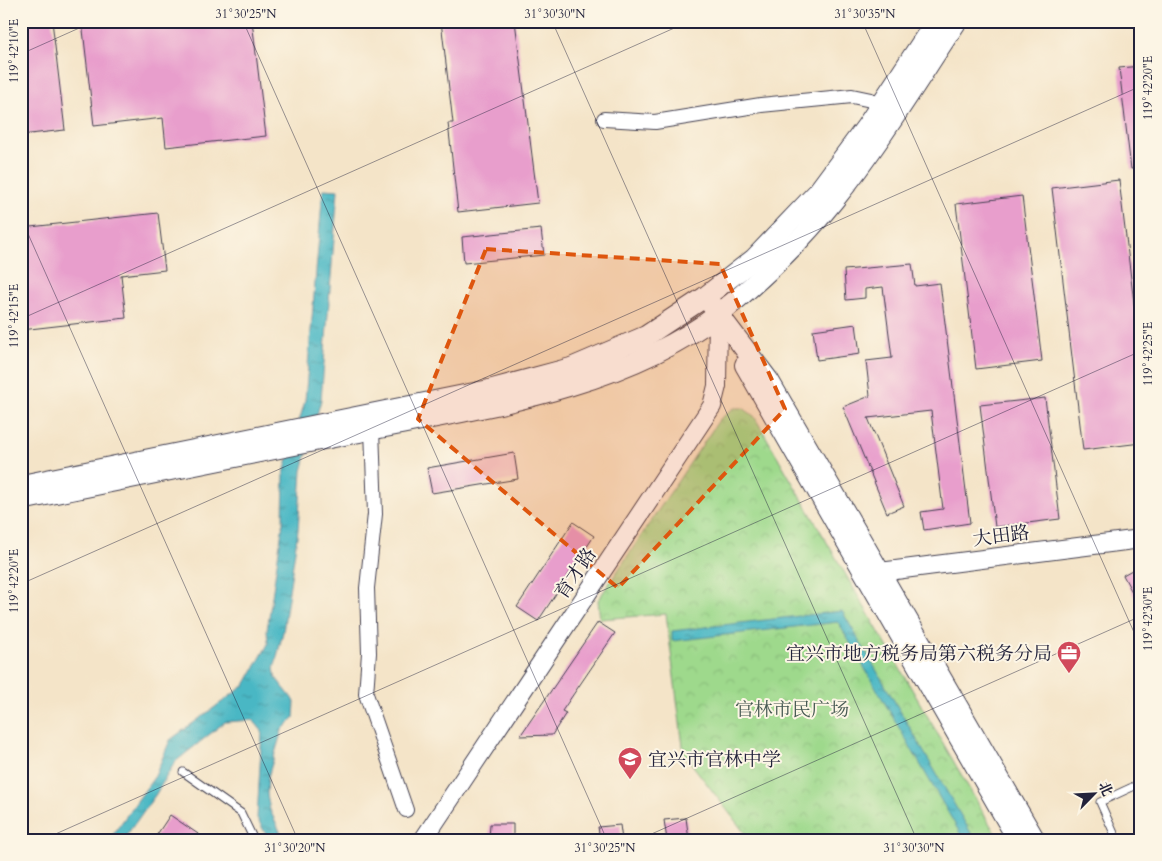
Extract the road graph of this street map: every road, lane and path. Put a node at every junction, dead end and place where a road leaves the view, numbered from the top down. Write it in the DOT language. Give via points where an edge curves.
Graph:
graph roads {
  1 [pos="936,21"];
  2 [pos="957,21"];
  3 [pos="880,106"];
  4 [pos="604,119"];
  5 [pos="705,297"];
  6 [pos="718,314"];
  7 [pos="372,429"];
  8 [pos="21,485"];
  9 [pos="21,500"];
  10 [pos="1141,539"];
  11 [pos="874,576"];
  12 [pos="183,772"];
  13 [pos="1141,783"];
  14 [pos="406,810"];
  15 [pos="254,840"];
  16 [pos="423,840"];
  17 [pos="1018,840"];
  18 [pos="1035,840"];
  19 [pos="1117,840"];
  1 -- 3 [label="main road"];
  2 -- 6 [label="main road" via="834,201 767,272"];
  3 -- 4 [label="street" via="871,100 852,96 760,105 655,122"];
  3 -- 5 [label="main road" via="817,193 754,259"];
  5 -- 6 [label="main road"];
  5 -- 8 [label="main road" via="646,336 571,368 489,390"];
  6 -- 7 [label="main road" via="656,352 577,384"];
  6 -- 11 [label="main road" via="769,381"];
  6 -- 16 [label="street, 育才路" via="717,386 712,406"];
  7 -- 9 [label="main road"];
  7 -- 14 [label="street" via="375,514 367,588 369,653 366,694"];
  10 -- 11 [label="street, 大田路"];
  11 -- 17 [label="main road"];
  11 -- 18 [label="main road"];
  12 -- 15 [label="lane" via="241,813"];
  13 -- 19 [label="lane" via="1100,802"];
}
